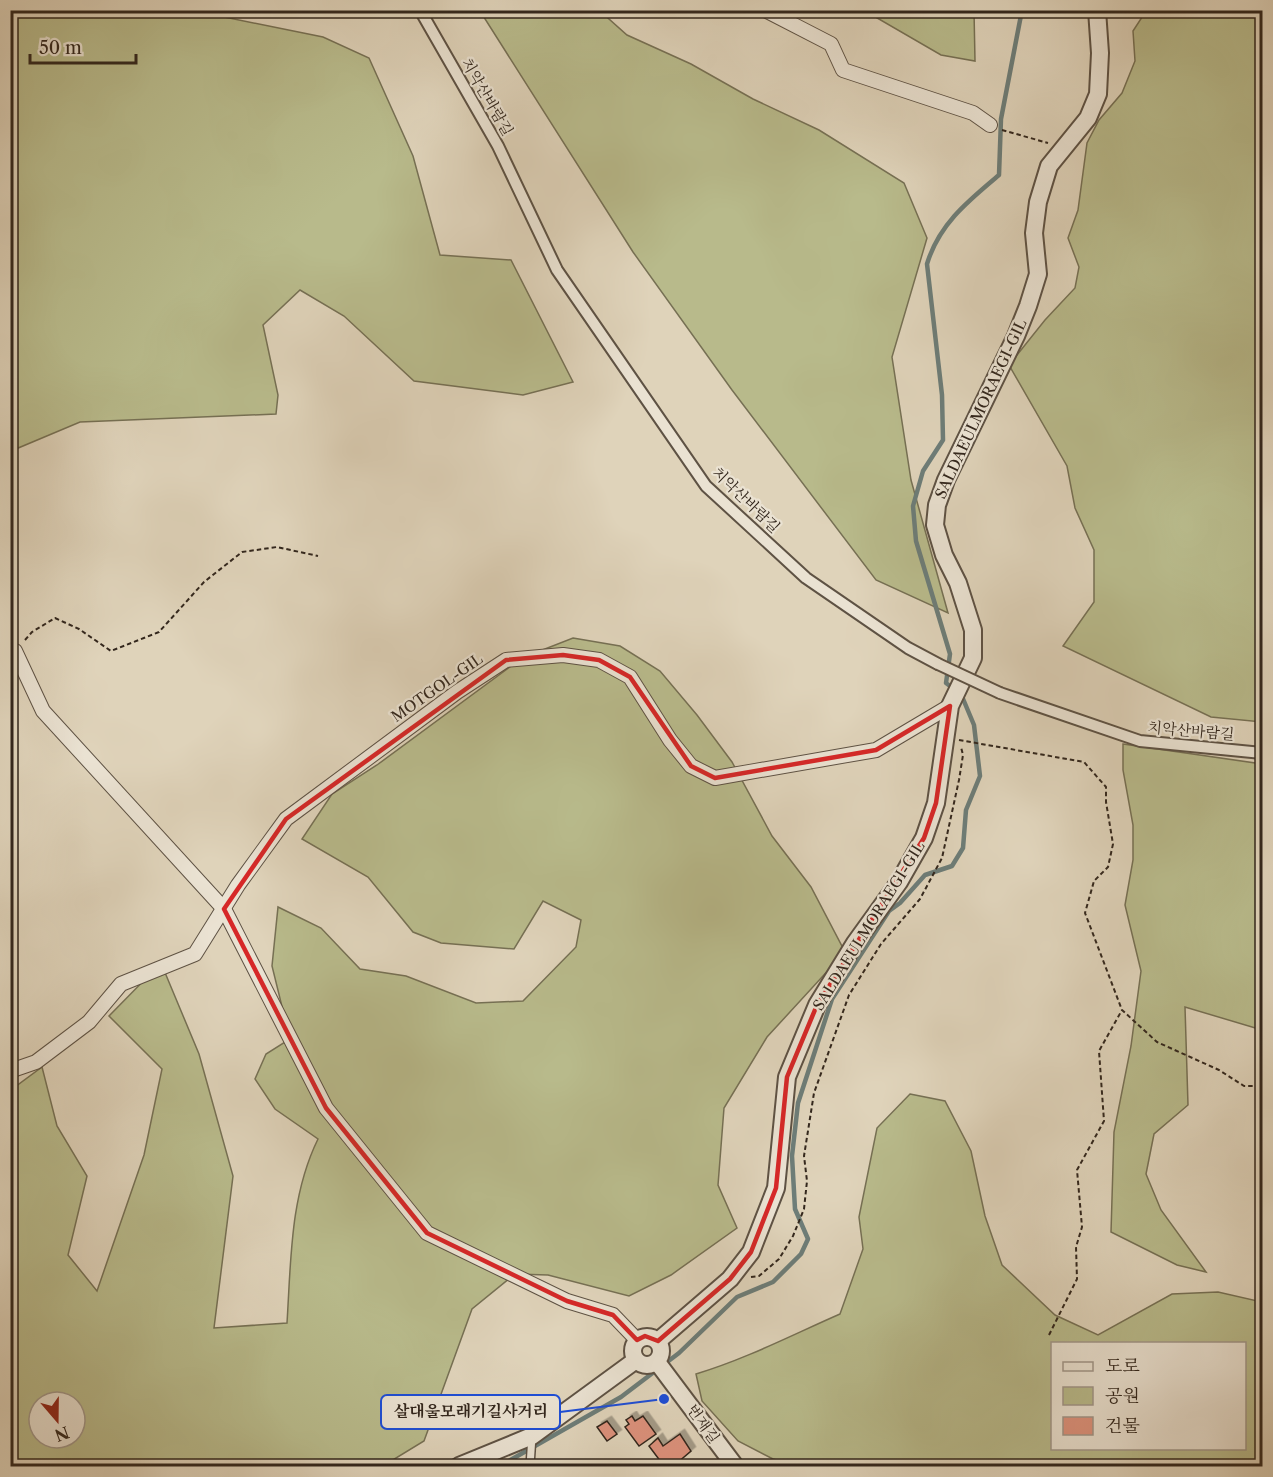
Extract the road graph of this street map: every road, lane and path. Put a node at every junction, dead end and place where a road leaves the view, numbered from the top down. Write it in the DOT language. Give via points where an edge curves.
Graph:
graph roads {
  1 [pos="420,10"];
  2 [pos="765,10"];
  3 [pos="1097,10"];
  4 [pos="990,125"];
  5 [pos="1007,133"];
  6 [pos="1062,148"];
  7 [pos="318,556"];
  8 [pos="13,651"];
  9 [pos="952,702"];
  10 [pos="959,740"];
  11 [pos="1263,753"];
  12 [pos="942,858"];
  13 [pos="224,909"];
  14 [pos="1122,1010"];
  15 [pos="10,1071"];
  16 [pos="1263,1086"];
  17 [pos="730,1279"];
  18 [pos="1049,1335"];
  19 [pos="637,1340"];
  20 [pos="658,1341"];
  21 [pos="636,1360"];
  22 [pos="658,1363"];
  23 [pos="532,1441"];
  24 [pos="459,1467"];
  25 [pos="530,1467"];
  26 [pos="735,1467"];
  1 -- 11 [label="street, 치악산바람길, bridge" via="498,146 557,270 706,486 806,578 908,648 1000,693 1140,741"];
  2 -- 4 [label="street" via="831,44 843,70 973,113"];
  3 -- 6 [label="street, SALDAEULMORAEGI-GIL" via="1101,53 1098,94 1088,118"];
  5 -- 6 [label="path"];
  6 -- 9 [label="street, SALDAEULMORAEGI-GIL" via="1049,166 1038,202 1034,233 1038,274 1028,306 937,505 935,525 973,630 973,658"];
  7 -- 8 [label="path" via="277,547 242,552 204,582 159,632 111,651 55,618 32,632"];
  8 -- 13 [label="street" via="43,711"];
  9 -- 13 [label="street, MOTGOL-GIL" via="876,750 715,778 691,765 670,740 630,677 599,660 563,655 506,660 286,819"];
  9 -- 17 [label="street, SALDAEULMORAEGI-GIL" via="936,803 924,838 817,1005 787,1077 776,1188 751,1252"];
  10 -- 14 [label="path" via="1084,762 1106,787 1113,844 1108,867 1094,881 1085,913"];
  12 -- 17 [label="path, SALDAEULMORAEGI-GIL" via="920,899 880,944 849,995 813,1093 804,1156 807,1181 797,1226 779,1259 759,1276"];
  13 -- 15 [label="street, MOTGOL-GIL" via="195,954 121,984 89,1022 36,1062"];
  13 -- 19 [label="street" via="326,1107 427,1233 567,1301 613,1315"];
  14 -- 16 [label="path" via="1157,1042 1244,1086"];
  14 -- 18 [label="path" via="1099,1051 1104,1121 1077,1170 1082,1227 1076,1248 1077,1279"];
  17 -- 20 [label="street, SALDAEULMORAEGI-GIL"];
  19 -- 20 [label="street" via="645,1336"];
  19 -- 21 [label="street" via="632,1349"];
  20 -- 22 [label="street"];
  21 -- 22 [label="street" via="647,1365"];
  21 -- 23 [label="street"];
  22 -- 26 [label="street, 번재길"];
  23 -- 24 [label="street"];
  23 -- 25 [label="lane"];
}
